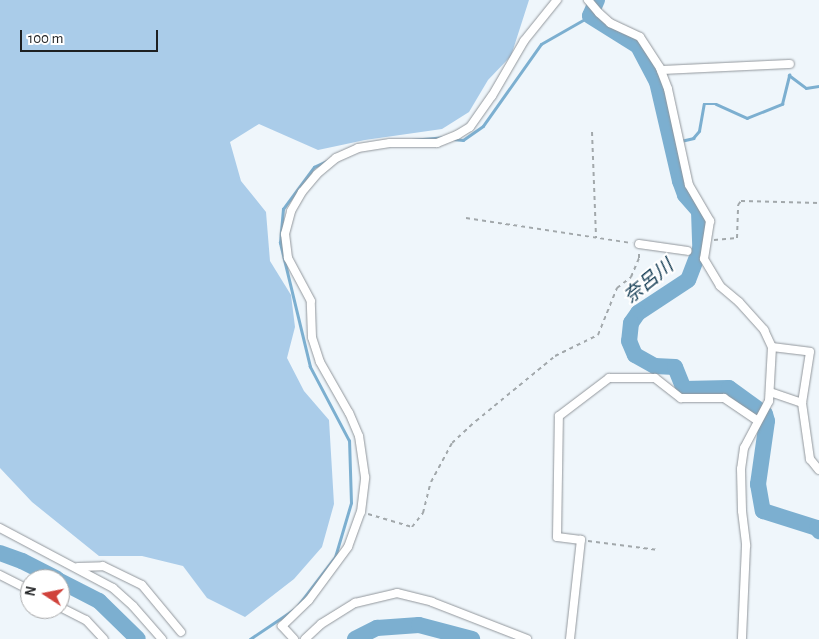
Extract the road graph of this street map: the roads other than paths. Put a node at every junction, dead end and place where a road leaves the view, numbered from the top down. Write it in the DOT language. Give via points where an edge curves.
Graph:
graph roads {
  1 [pos="557,0"];
  2 [pos="590,1"];
  3 [pos="790,64"];
  4 [pos="661,70"];
  5 [pos="639,244"];
  6 [pos="688,251"];
  7 [pos="772,347"];
  8 [pos="810,352"];
  9 [pos="819,354"];
  10 [pos="770,392"];
  11 [pos="802,403"];
  12 [pos="759,417"];
  13 [pos="819,470"];
  14 [pos="0,528"];
  15 [pos="76,567"];
  16 [pos="0,575"];
  17 [pos="20,585"];
  18 [pos="70,611"];
  19 [pos="181,632"];
  20 [pos="104,639"];
  21 [pos="162,639"];
  22 [pos="294,639"];
  23 [pos="305,639"];
  24 [pos="527,639"];
  25 [pos="570,639"];
  26 [pos="742,639"];
  1 -- 22 [label="street" via="524,41 470,127 441,142 358,148 336,158 317,174 291,211 285,234 288,258 311,301 312,337 320,362 359,436 365,477 361,512 348,547 309,600 282,626"];
  2 -- 4 [label="street" via="610,23 640,37"];
  3 -- 4 [label="street"];
  4 -- 7 [label="street" via="688,185 710,221 704,259 720,286 764,330"];
  5 -- 6 [label="street"];
  7 -- 8 [label="street"];
  7 -- 10 [label="street"];
  8 -- 9 [label="street"];
  8 -- 11 [label="street"];
  10 -- 11 [label="street"];
  10 -- 12 [label="street" via="769,401"];
  11 -- 13 [label="street" via="810,459"];
  12 -- 25 [label="street" via="724,398 681,398 655,378 609,378 559,416 557,537 581,540"];
  12 -- 26 [label="street" via="744,448 741,469 746,546"];
  14 -- 15 [label="street"];
  15 -- 19 [label="street" via="103,566 142,585"];
  15 -- 21 [label="street" via="113,588"];
  16 -- 17 [label="street"];
  18 -- 20 [label="street" via="86,620"];
  23 -- 24 [label="street" via="321,624 355,603 397,593 432,602"];
}
